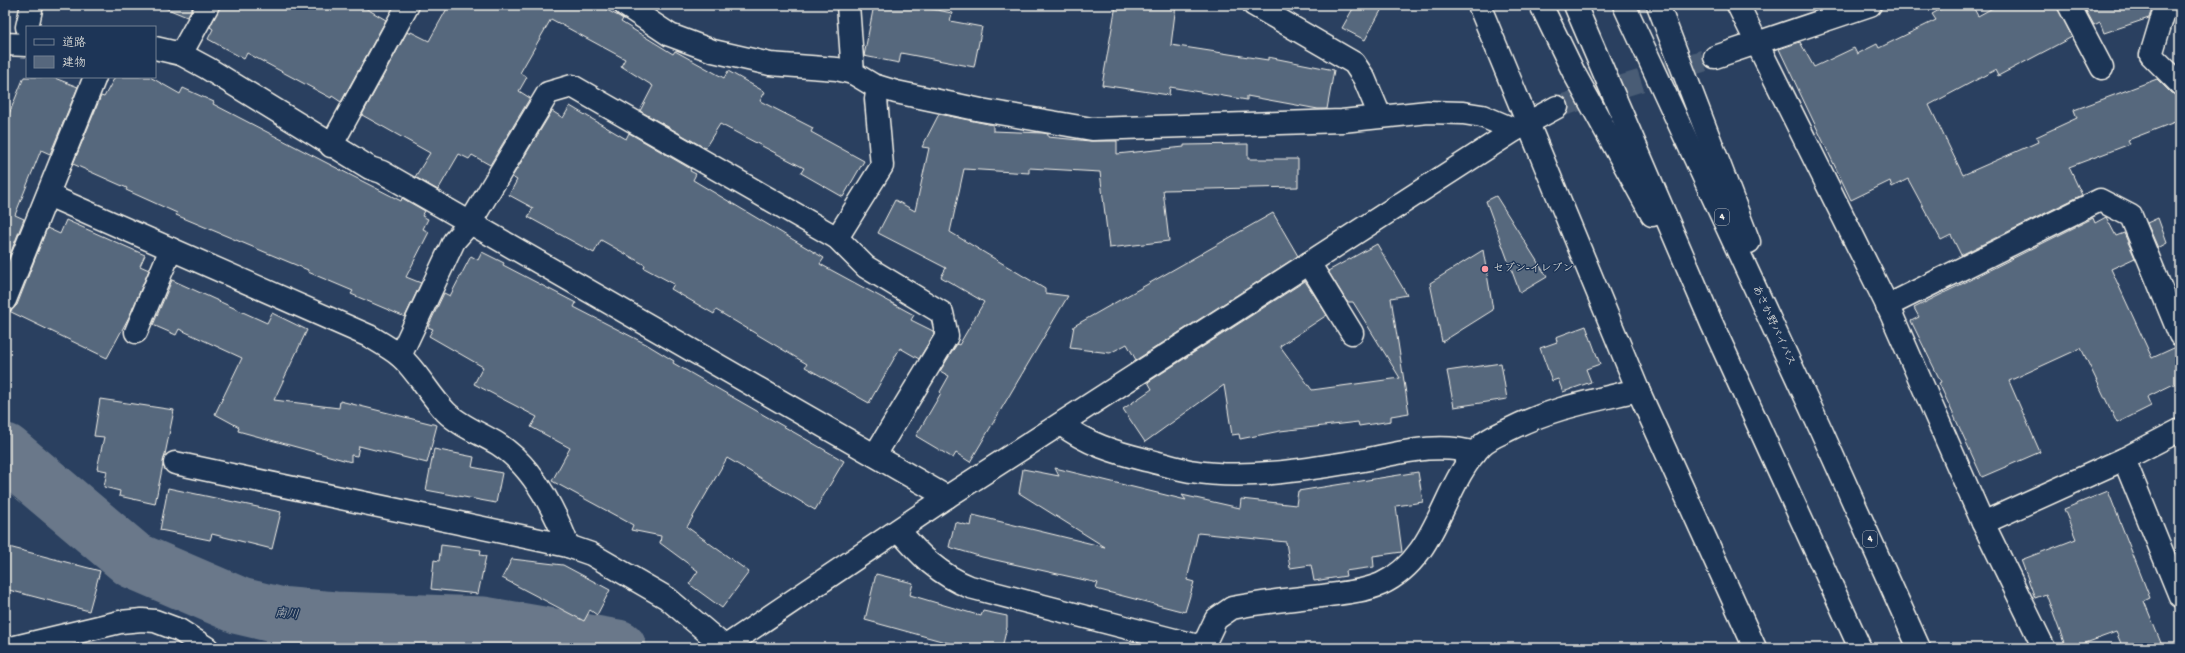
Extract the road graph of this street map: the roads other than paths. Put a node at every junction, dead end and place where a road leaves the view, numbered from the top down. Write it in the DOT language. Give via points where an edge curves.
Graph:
graph roads {
  1 [pos="32,5"];
  2 [pos="208,5"];
  3 [pos="408,5"];
  4 [pos="625,5"];
  5 [pos="848,5"];
  6 [pos="1254,5"];
  7 [pos="1479,5"];
  8 [pos="1541,5"];
  9 [pos="1575,5"];
  10 [pos="1624,5"];
  11 [pos="1658,5"];
  12 [pos="1738,5"];
  13 [pos="1870,5"];
  14 [pos="2069,5"];
  15 [pos="2166,5"];
  16 [pos="22,38"];
  17 [pos="1756,42"];
  18 [pos="156,48"];
  19 [pos="181,54"];
  20 [pos="1715,57"];
  21 [pos="2102,68"];
  22 [pos="853,73"];
  23 [pos="95,78"];
  24 [pos="2180,84"];
  25 [pos="878,87"];
  26 [pos="1557,108"];
  27 [pos="1380,116"];
  28 [pos="1521,126"];
  29 [pos="331,146"];
  30 [pos="48,195"];
  31 [pos="470,223"];
  32 [pos="837,238"];
  33 [pos="171,249"];
  34 [pos="1309,263"];
  35 [pos="5,300"];
  36 [pos="1887,306"];
  37 [pos="1712,324"];
  38 [pos="136,332"];
  39 [pos="1352,333"];
  40 [pos="2180,335"];
  41 [pos="400,356"];
  42 [pos="1638,390"];
  43 [pos="1060,424"];
  44 [pos="1821,430"];
  45 [pos="2180,430"];
  46 [pos="1475,453"];
  47 [pos="875,455"];
  48 [pos="2124,459"];
  49 [pos="175,463"];
  50 [pos="947,497"];
  51 [pos="1983,522"];
  52 [pos="899,530"];
  53 [pos="568,546"];
  54 [pos="2180,596"];
  55 [pos="62,642"];
  56 [pos="724,647"];
  57 [pos="11,648"];
  58 [pos="207,648"];
  59 [pos="1755,648"];
  60 [pos="1860,648"];
  61 [pos="1919,648"];
  62 [pos="2044,648"];
  1 -- 16 [label="main road"];
  2 -- 19 [label="main road"];
  3 -- 29 [label="main road"];
  4 -- 22 [label="main road" via="670,35 712,51 770,64 837,69"];
  5 -- 22 [label="main road"];
  6 -- 27 [label="main road" via="1354,63 1364,78"];
  7 -- 28 [label="main road"];
  8 -- 37 [label="main road" via="1574,73"];
  9 -- 37 [label="main road"];
  10 -- 44 [label="main road, あさか野バイパス / 4"];
  11 -- 44 [label="main road, 4"];
  12 -- 17 [label="main road"];
  13 -- 17 [label="main road"];
  14 -- 21 [label="main road"];
  15 -- 24 [label="main road" via="2151,55"];
  17 -- 20 [label="main road"];
  17 -- 36 [label="main road"];
  18 -- 19 [label="main road"];
  19 -- 29 [label="main road"];
  22 -- 25 [label="main road"];
  23 -- 30 [label="main road"];
  25 -- 27 [label="main road" via="981,110 1092,129 1342,121"];
  25 -- 32 [label="main road" via="876,99 882,166"];
  26 -- 28 [label="main road"];
  27 -- 28 [label="main road" via="1428,112 1463,113"];
  28 -- 34 [label="main road"];
  28 -- 42 [label="main road"];
  29 -- 31 [label="main road"];
  30 -- 33 [label="main road"];
  30 -- 35 [label="main road"];
  31 -- 32 [label="main road" via="548,93 572,86"];
  31 -- 41 [label="main road" via="454,241"];
  31 -- 47 [label="main road"];
  32 -- 47 [label="main road" via="866,267 942,313 947,336"];
  33 -- 38 [label="main road"];
  33 -- 41 [label="main road" via="369,336"];
  34 -- 39 [label="main road"];
  34 -- 43 [label="main road"];
  36 -- 40 [label="main road" via="2100,200 2131,216"];
  36 -- 51 [label="main road"];
  37 -- 60 [label="main road"];
  41 -- 53 [label="main road" via="448,414 516,458 535,482 556,516"];
  42 -- 46 [label="main road" via="1550,411 1495,436 1483,443"];
  42 -- 59 [label="main road"];
  43 -- 46 [label="main road" via="1076,436 1108,450 1205,472 1287,471 1434,448 1460,449"];
  43 -- 50 [label="main road"];
  44 -- 61 [label="main road, あさか野バイパス / 4"];
  45 -- 48 [label="main road"];
  46 -- 52 [label="main road" via="1458,476 1434,530 1424,546 1409,563 1381,584 1361,590 1232,608 1216,619 1206,640 1198,646 970,587 945,574 919,555"];
  47 -- 50 [label="main road"];
  48 -- 51 [label="main road"];
  48 -- 54 [label="main road"];
  49 -- 53 [label="main road"];
  50 -- 52 [label="main road"];
  51 -- 62 [label="main road"];
  52 -- 56 [label="main road"];
  53 -- 56 [label="main road" via="591,554 667,598"];
  55 -- 57 [label="main road"];
  55 -- 58 [label="main road" via="120,622 142,620 155,621 179,630"];
}
